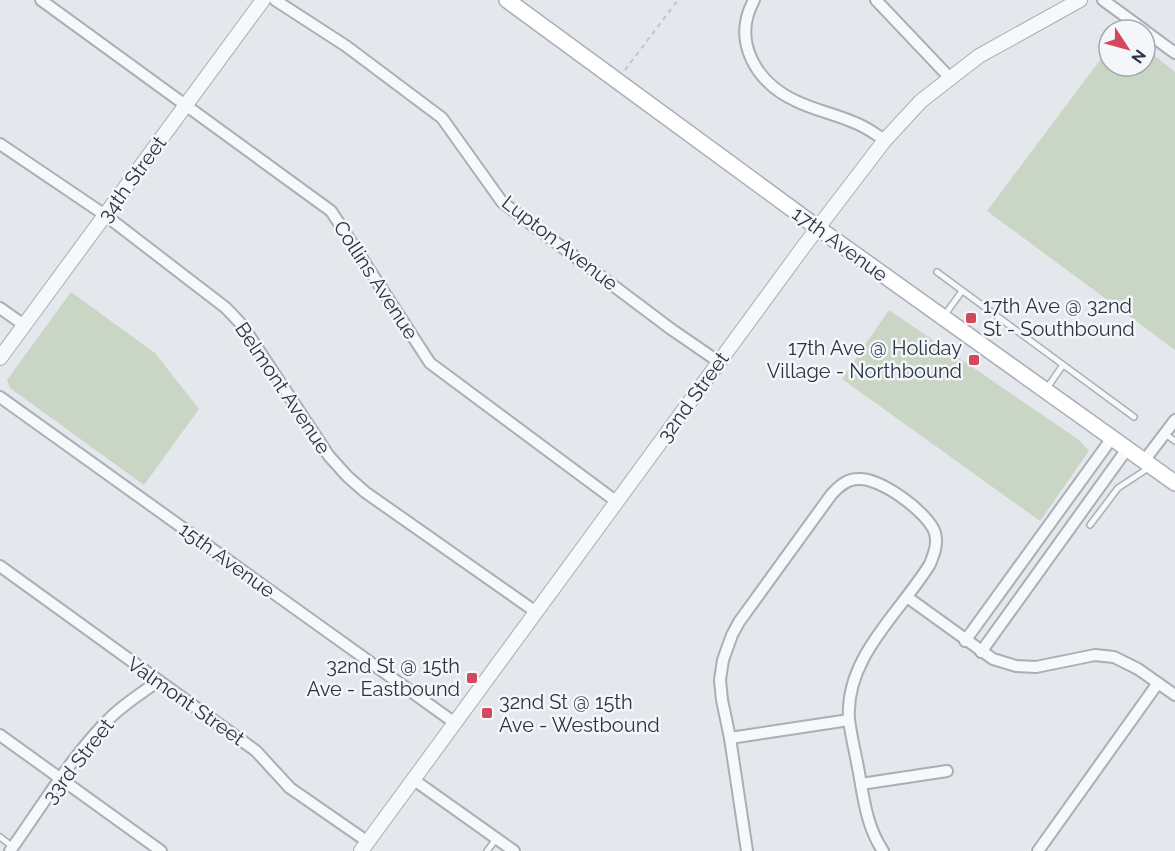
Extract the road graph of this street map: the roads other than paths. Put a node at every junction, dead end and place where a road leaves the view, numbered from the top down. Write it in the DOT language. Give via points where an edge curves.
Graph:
graph roads {
  1 [pos="41,0"];
  2 [pos="264,0"];
  3 [pos="275,0"];
  4 [pos="507,0"];
  5 [pos="754,0"];
  6 [pos="876,0"];
  7 [pos="1080,0"];
  8 [pos="1103,0"];
  9 [pos="1128,18"];
  10 [pos="1157,39"];
  11 [pos="1175,53"];
  12 [pos="950,78"];
  13 [pos="186,105"];
  14 [pos="885,140"];
  15 [pos="0,144"];
  16 [pos="105,215"];
  17 [pos="818,228"];
  18 [pos="937,272"];
  19 [pos="963,291"];
  20 [pos="0,308"];
  21 [pos="943,317"];
  22 [pos="24,325"];
  23 [pos="0,358"];
  24 [pos="719,362"];
  25 [pos="1064,365"];
  26 [pos="1045,389"];
  27 [pos="0,397"];
  28 [pos="1134,417"];
  29 [pos="1175,420"];
  30 [pos="1165,434"];
  31 [pos="1112,438"];
  32 [pos="1175,441"];
  33 [pos="1127,449"];
  34 [pos="1148,464"];
  35 [pos="1175,483"];
  36 [pos="617,502"];
  37 [pos="1090,525"];
  38 [pos="0,566"];
  39 [pos="907,597"];
  40 [pos="536,612"];
  41 [pos="965,641"];
  42 [pos="981,652"];
  43 [pos="158,681"];
  44 [pos="1158,683"];
  45 [pos="1175,695"];
  46 [pos="849,720"];
  47 [pos="455,723"];
  48 [pos="0,735"];
  49 [pos="730,738"];
  50 [pos="947,771"];
  51 [pos="61,779"];
  52 [pos="414,780"];
  53 [pos="861,784"];
  54 [pos="0,837"];
  55 [pos="496,839"];
  56 [pos="364,846"];
  57 [pos="11,849"];
  58 [pos="161,851"];
  59 [pos="487,851"];
  60 [pos="514,851"];
  61 [pos="747,851"];
  62 [pos="883,851"];
  63 [pos="1038,851"];
  1 -- 13 [label="street, Collins Avenue"];
  2 -- 13 [label="street, 34th Street"];
  3 -- 24 [label="street, Lupton Avenue" via="442,118 502,202"];
  4 -- 17 [label="main road, 17th Avenue"];
  5 -- 14 [label="street" via="746,20 745,41 750,59 764,79 797,102 854,122"];
  6 -- 12 [label="street"];
  7 -- 12 [label="street, 32nd Street" via="979,56"];
  8 -- 9 [label="street"];
  10 -- 11 [label="street"];
  12 -- 14 [label="street, 32nd Street" via="921,101"];
  13 -- 16 [label="street, 34th Street"];
  13 -- 36 [label="street, Collins Avenue" via="331,211 430,363"];
  14 -- 17 [label="street, 32nd Street"];
  15 -- 16 [label="street, Belmont Avenue"];
  16 -- 22 [label="street, 34th Street"];
  16 -- 40 [label="street, Belmont Avenue" via="226,308 328,456 346,476"];
  17 -- 21 [label="main road, 17th Avenue"];
  17 -- 24 [label="street, 32nd Street"];
  18 -- 19 [label="lane"];
  19 -- 21 [label="lane"];
  19 -- 25 [label="lane"];
  20 -- 22 [label="street"];
  21 -- 26 [label="main road, 17th Avenue"];
  22 -- 23 [label="street, 34th Street"];
  24 -- 36 [label="street, 32nd Street"];
  25 -- 26 [label="lane"];
  25 -- 28 [label="lane"];
  26 -- 31 [label="main road, 17th Avenue"];
  27 -- 47 [label="street, 15th Avenue"];
  29 -- 30 [label="street"];
  30 -- 32 [label="lane"];
  30 -- 34 [label="street"];
  31 -- 33 [label="main road, 17th Avenue"];
  31 -- 41 [label="street"];
  33 -- 34 [label="main road, 17th Avenue"];
  33 -- 42 [label="street"];
  34 -- 35 [label="main road, 17th Avenue"];
  34 -- 37 [label="lane" via="1119,488"];
  36 -- 40 [label="street, 32nd Street"];
  38 -- 43 [label="street, Valmont Street"];
  39 -- 41 [label="street"];
  39 -- 46 [label="street" via="860,663 850,693"];
  39 -- 49 [label="street" via="936,550 936,535 930,522 888,488 870,479 844,483 831,495 732,635 720,680"];
  40 -- 47 [label="street, 32nd Street"];
  41 -- 42 [label="street"];
  42 -- 44 [label="street" via="1016,666 1036,667 1095,655 1114,657"];
  43 -- 51 [label="street, 33rd Street" via="108,720"];
  43 -- 56 [label="street, Valmont Street" via="256,751 290,788"];
  44 -- 45 [label="street"];
  44 -- 63 [label="street"];
  46 -- 49 [label="street"];
  46 -- 53 [label="street"];
  47 -- 52 [label="street, 32nd Street"];
  48 -- 51 [label="street"];
  49 -- 61 [label="street"];
  50 -- 53 [label="street"];
  51 -- 57 [label="street, 33rd Street"];
  51 -- 58 [label="street"];
  52 -- 55 [label="street"];
  52 -- 56 [label="street, 32nd Street"];
  53 -- 62 [label="street" via="870,828"];
  54 -- 57 [label="lane"];
  55 -- 59 [label="lane"];
  55 -- 60 [label="street"];
}
